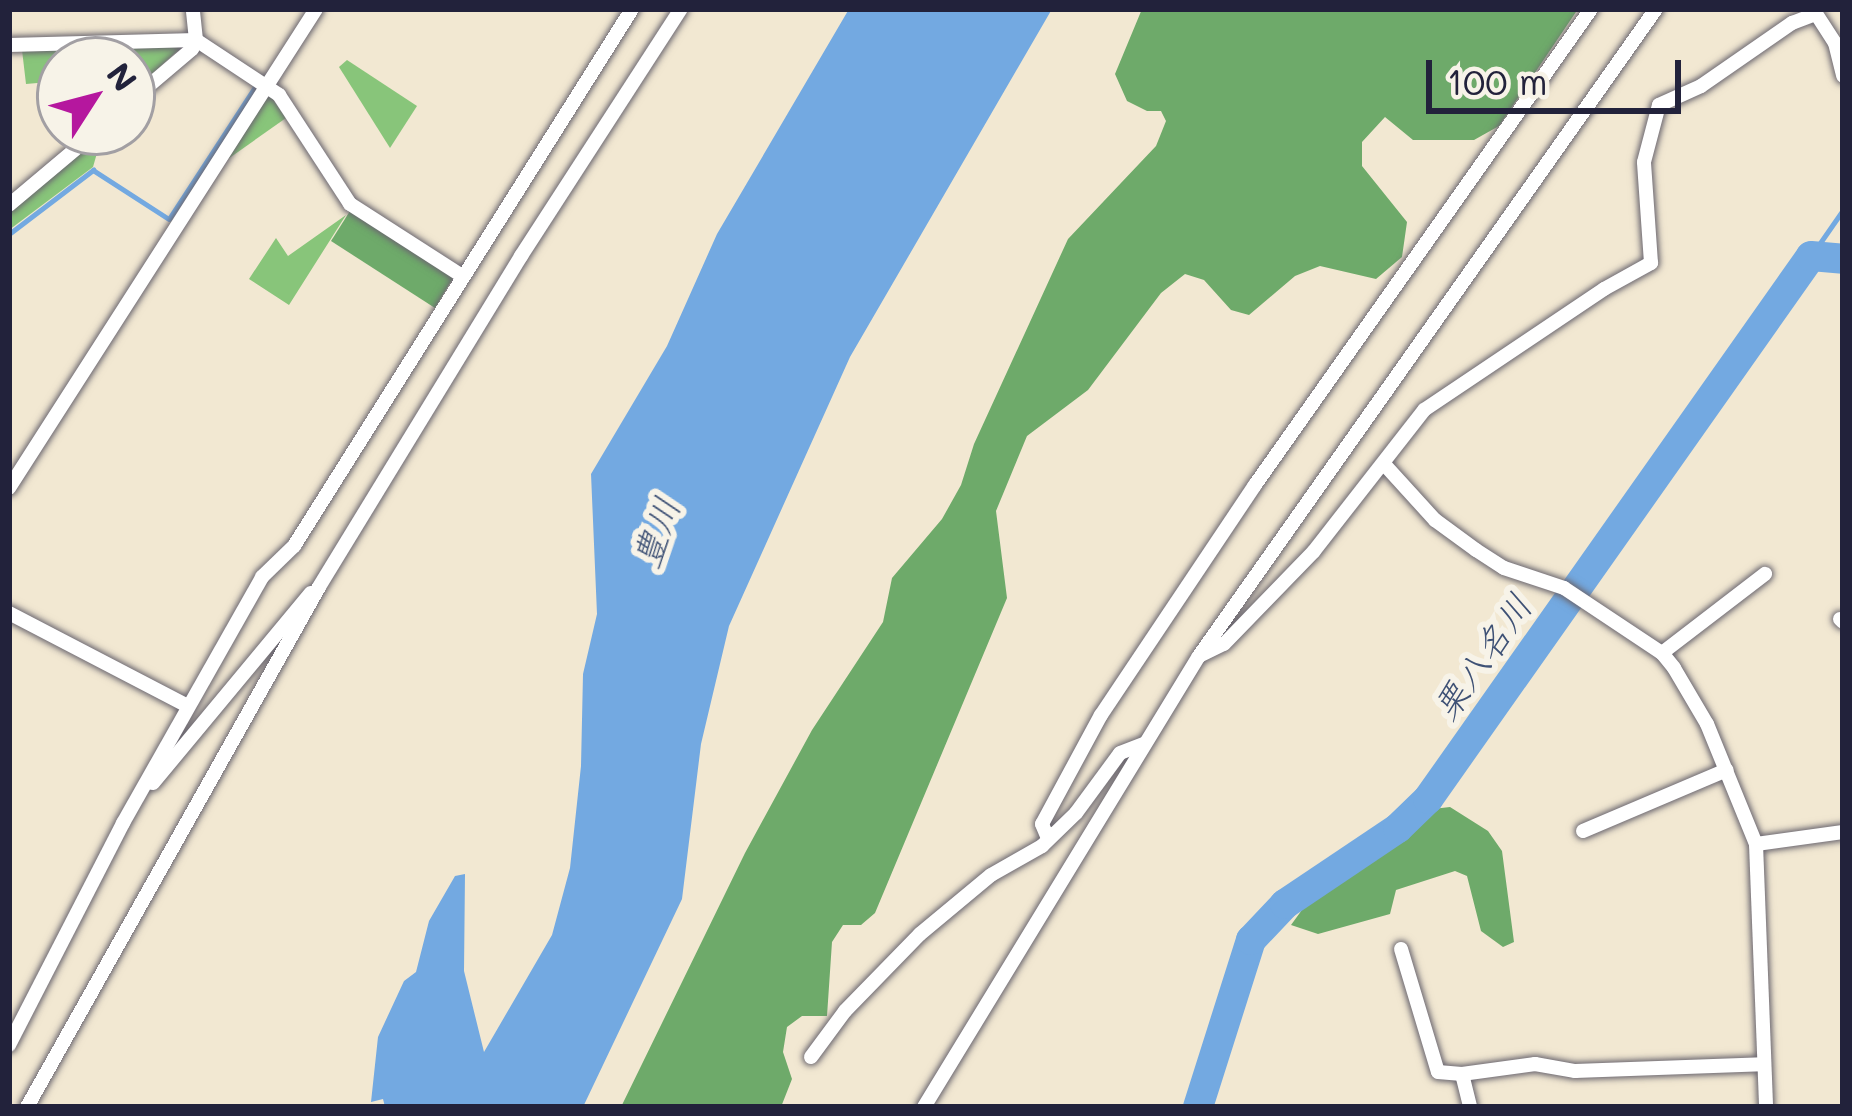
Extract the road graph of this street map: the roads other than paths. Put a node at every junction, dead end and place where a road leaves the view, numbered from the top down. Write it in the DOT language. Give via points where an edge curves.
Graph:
graph roads {
  1 [pos="193,9"];
  2 [pos="316,9"];
  3 [pos="632,9"];
  4 [pos="681,9"];
  5 [pos="1591,9"];
  6 [pos="1656,9"];
  7 [pos="1814,12"];
  8 [pos="196,40"];
  9 [pos="9,45"];
  10 [pos="1843,76"];
  11 [pos="156,78"];
  12 [pos="268,84"];
  13 [pos="67,156"];
  14 [pos="9,205"];
  15 [pos="462,276"];
  16 [pos="1384,464"];
  17 [pos="9,488"];
  18 [pos="1765,574"];
  19 [pos="319,586"];
  20 [pos="9,613"];
  21 [pos="1662,653"];
  22 [pos="1199,656"];
  23 [pos="188,706"];
  24 [pos="1143,744"];
  25 [pos="1727,770"];
  26 [pos="137,800"];
  27 [pos="1583,831"];
  28 [pos="1843,832"];
  29 [pos="1053,835"];
  30 [pos="1756,844"];
  31 [pos="1401,949"];
  32 [pos="9,1046"];
  33 [pos="811,1058"];
  34 [pos="1762,1064"];
  35 [pos="1462,1074"];
  36 [pos="27,1107"];
  37 [pos="924,1107"];
  38 [pos="1470,1107"];
  39 [pos="1766,1107"];
  1 -- 8 [label="street"];
  2 -- 12 [label="street"];
  3 -- 15 [label="street"];
  4 -- 19 [label="street"];
  5 -- 29 [label="street" via="1101,715 1042,824"];
  6 -- 22 [label="street"];
  7 -- 10 [label="street" via="1835,43"];
  7 -- 16 [label="street" via="1659,105 1644,162 1651,263 1424,410"];
  8 -- 9 [label="street"];
  8 -- 11 [label="street"];
  8 -- 12 [label="street"];
  12 -- 15 [label="street" via="350,204"];
  12 -- 17 [label="street"];
  13 -- 14 [label="street"];
  15 -- 23 [label="street" via="294,547 262,578"];
  16 -- 21 [label="street" via="1435,520 1476,550 1564,588"];
  16 -- 22 [label="street" via="1314,551 1224,644"];
  18 -- 21 [label="street"];
  19 -- 26 [label="street"];
  19 -- 36 [label="street"];
  20 -- 23 [label="street"];
  21 -- 25 [label="street"];
  22 -- 24 [label="street"];
  23 -- 26 [label="street"];
  24 -- 29 [label="street" via="1120,753"];
  24 -- 37 [label="street"];
  25 -- 27 [label="street"];
  25 -- 30 [label="street"];
  26 -- 32 [label="street"];
  28 -- 30 [label="street"];
  29 -- 33 [label="street" via="920,934"];
  30 -- 34 [label="street"];
  31 -- 35 [label="street" via="1432,1062 1438,1072"];
  34 -- 35 [label="street" via="1594,1071 1518,1065"];
  34 -- 39 [label="street"];
  35 -- 38 [label="street"];
}
